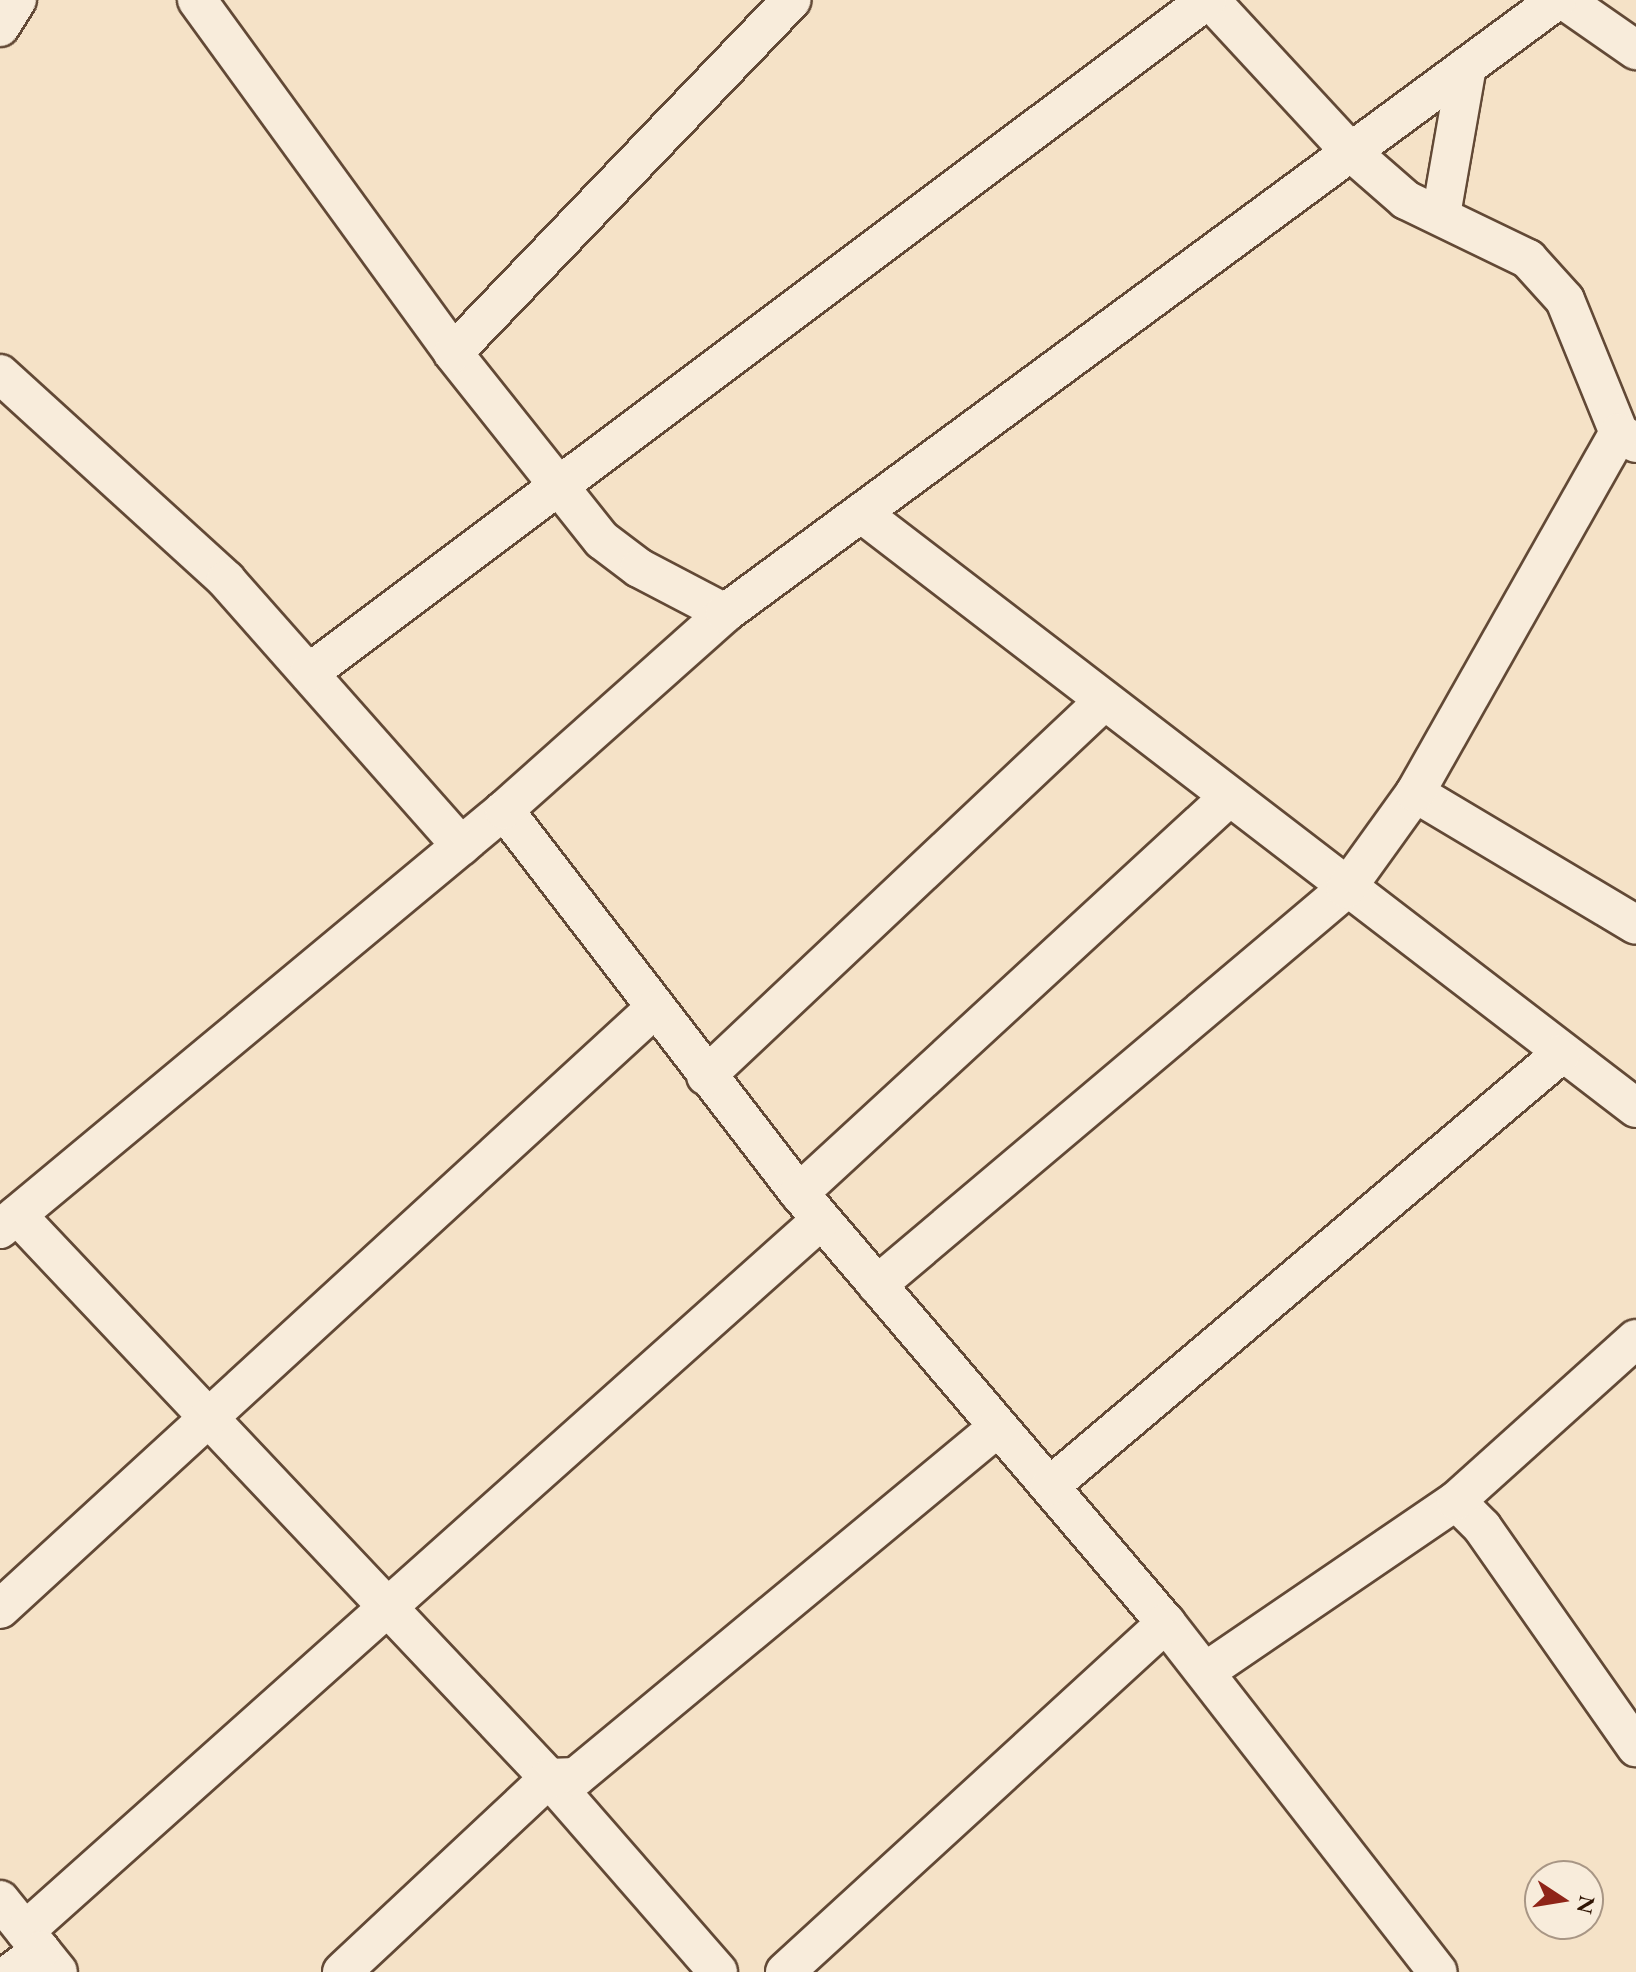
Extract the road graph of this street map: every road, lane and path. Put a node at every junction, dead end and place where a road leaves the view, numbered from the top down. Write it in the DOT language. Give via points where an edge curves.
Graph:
graph roads {
  1 [pos="17,0"];
  2 [pos="197,0"];
  3 [pos="791,0"];
  4 [pos="1209,0"];
  5 [pos="1557,0"];
  6 [pos="1564,0"];
  7 [pos="0,27"];
  8 [pos="1636,50"];
  9 [pos="1467,66"];
  10 [pos="1351,152"];
  11 [pos="1441,215"];
  12 [pos="453,353"];
  13 [pos="0,374"];
  14 [pos="1627,438"];
  15 [pos="559,485"];
  16 [pos="861,513"];
  17 [pos="725,613"];
  18 [pos="309,673"];
  19 [pos="1104,701"];
  20 [pos="1415,793"];
  21 [pos="1229,797"];
  22 [pos="504,810"];
  23 [pos="461,846"];
  24 [pos="1346,889"];
  25 [pos="1636,925"];
  26 [pos="653,1010"];
  27 [pos="1561,1054"];
  28 [pos="706,1076"];
  29 [pos="1636,1108"];
  30 [pos="810,1206"];
  31 [pos="9,1222"];
  32 [pos="877,1285"];
  33 [pos="1636,1339"];
  34 [pos="206,1415"];
  35 [pos="997,1428"];
  36 [pos="1050,1486"];
  37 [pos="1456,1501"];
  38 [pos="388,1608"];
  39 [pos="0,1609"];
  40 [pos="1166,1623"];
  41 [pos="1205,1672"];
  42 [pos="1631,1732"];
  43 [pos="549,1778"];
  44 [pos="0,1900"];
  45 [pos="34,1956"];
  46 [pos="342,1972"];
  47 [pos="718,1972"];
  48 [pos="785,1972"];
  49 [pos="1438,1972"];
  1 -- 7 [label="street"];
  2 -- 12 [label="street"];
  3 -- 12 [label="street"];
  4 -- 10 [label="street"];
  4 -- 15 [label="street"];
  5 -- 9 [label="street"];
  6 -- 8 [label="street"];
  9 -- 10 [label="street"];
  9 -- 11 [label="street"];
  10 -- 11 [label="street" via="1406,200"];
  10 -- 16 [label="street"];
  11 -- 14 [label="street" via="1528,259 1565,300"];
  12 -- 15 [label="street"];
  13 -- 18 [label="street" via="226,580"];
  14 -- 20 [label="street"];
  15 -- 17 [label="street" via="602,540"];
  15 -- 18 [label="street"];
  16 -- 17 [label="street"];
  16 -- 19 [label="street"];
  17 -- 22 [label="street"];
  18 -- 23 [label="street"];
  19 -- 21 [label="street"];
  19 -- 28 [label="street"];
  20 -- 24 [label="street"];
  20 -- 25 [label="street"];
  21 -- 24 [label="street"];
  21 -- 30 [label="street"];
  22 -- 23 [label="street"];
  22 -- 26 [label="street"];
  23 -- 31 [label="street"];
  24 -- 27 [label="street"];
  24 -- 32 [label="street"];
  26 -- 28 [label="street"];
  26 -- 34 [label="street"];
  27 -- 29 [label="street"];
  27 -- 36 [label="street"];
  28 -- 30 [label="street"];
  30 -- 32 [label="street"];
  30 -- 38 [label="street"];
  31 -- 34 [label="street"];
  32 -- 35 [label="street"];
  33 -- 37 [label="street"];
  34 -- 38 [label="street"];
  34 -- 39 [label="street"];
  35 -- 36 [label="street"];
  35 -- 43 [label="street" via="576,1777"];
  36 -- 40 [label="street"];
  37 -- 41 [label="street"];
  37 -- 42 [label="street" via="1482,1527"];
  38 -- 43 [label="street"];
  38 -- 45 [label="street"];
  40 -- 41 [label="street"];
  40 -- 48 [label="street"];
  41 -- 49 [label="street"];
  43 -- 46 [label="street"];
  43 -- 47 [label="street"];
  44 -- 45 [label="street"];
}
